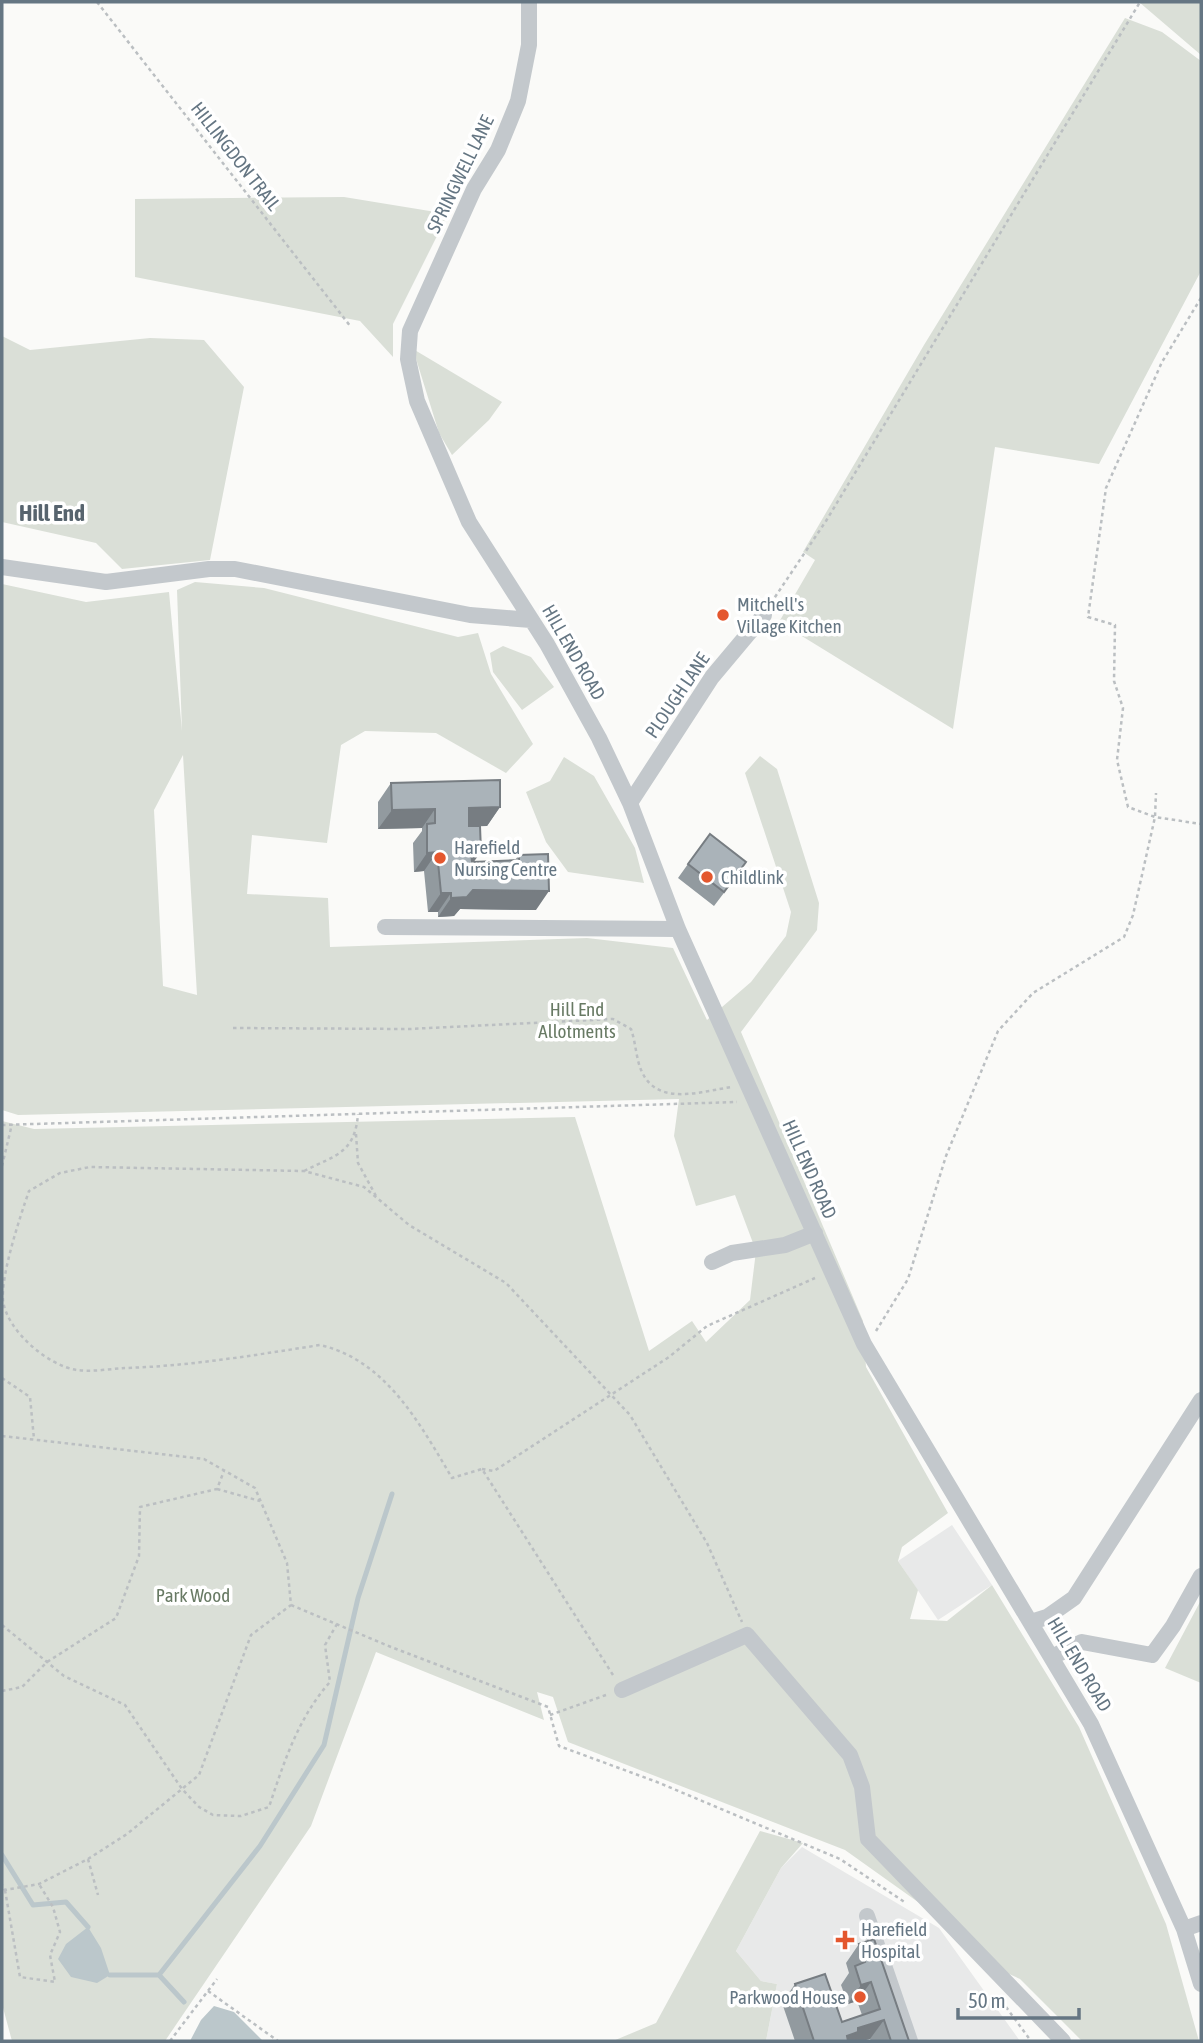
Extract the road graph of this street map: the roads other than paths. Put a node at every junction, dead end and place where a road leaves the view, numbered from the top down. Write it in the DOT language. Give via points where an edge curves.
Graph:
graph roads {
  1 [pos="529,2"];
  2 [pos="408,359"];
  3 [pos="2,567"];
  4 [pos="764,615"];
  5 [pos="531,620"];
  6 [pos="630,803"];
  7 [pos="385,928"];
  8 [pos="678,929"];
  9 [pos="816,1233"];
  10 [pos="712,1262"];
  11 [pos="1201,1400"];
  12 [pos="1201,1577"];
  13 [pos="1031,1622"];
  14 [pos="1052,1657"];
  15 [pos="622,1690"];
  16 [pos="867,1916"];
  17 [pos="1201,1923"];
  18 [pos="1184,1929"];
  19 [pos="1201,1984"];
  20 [pos="910,2041"];
  21 [pos="1063,2041"];
  1 -- 2 [label="street, SPRINGWELL LANE" via="529,45 518,101 419,308 410,331"];
  2 -- 5 [label="street, HILL END ROAD" via="417,401 469,522"];
  3 -- 5 [label="street" via="91,581 235,569 470,615"];
  4 -- 6 [label="street, PLOUGH LANE" via="712,677"];
  5 -- 6 [label="street, HILL END ROAD" via="599,738"];
  6 -- 8 [label="street, HILL END ROAD"];
  7 -- 8 [label="street"];
  8 -- 9 [label="street, HILL END ROAD"];
  9 -- 10 [label="street" via="786,1245 732,1253"];
  9 -- 13 [label="street, HILL END ROAD" via="864,1344"];
  11 -- 13 [label="street" via="1074,1598"];
  12 -- 14 [label="street" via="1153,1655 1082,1642"];
  13 -- 14 [label="street, HILL END ROAD"];
  14 -- 18 [label="street, HILL END ROAD" via="1091,1724"];
  15 -- 21 [label="street" via="747,1634 850,1755 862,1787 869,1839"];
  16 -- 20 [label="street"];
  17 -- 18 [label="street"];
  18 -- 19 [label="street, HILL END ROAD"];
}
